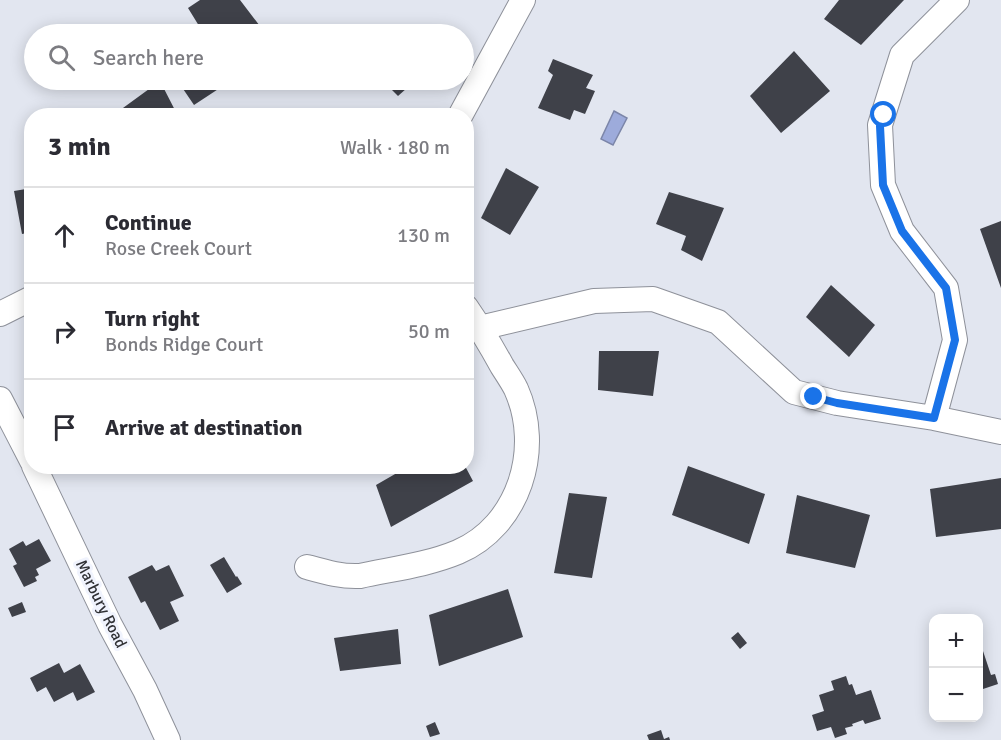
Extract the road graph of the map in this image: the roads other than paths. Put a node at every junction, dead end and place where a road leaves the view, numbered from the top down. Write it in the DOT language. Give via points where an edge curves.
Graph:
graph roads {
  1 [pos="523,0"];
  2 [pos="957,0"];
  3 [pos="464,108"];
  4 [pos="24,302"];
  5 [pos="0,314"];
  6 [pos="474,319"];
  7 [pos="480,328"];
  8 [pos="0,399"];
  9 [pos="934,418"];
  10 [pos="1001,432"];
  11 [pos="24,446"];
  12 [pos="38,474"];
  13 [pos="307,567"];
  14 [pos="168,740"];
  1 -- 3 [label="street"];
  2 -- 9 [label="street" via="902,54 880,126 883,185 898,222 946,288 955,340"];
  4 -- 5 [label="street"];
  6 -- 7 [label="street"];
  7 -- 9 [label="street" via="594,301 653,298 718,322 794,392"];
  7 -- 13 [label="street" via="516,389 527,429 524,472 501,519 473,544 418,563 350,577"];
  8 -- 11 [label="street"];
  9 -- 10 [label="street"];
  12 -- 14 [label="street, Marbury Road"];
}
